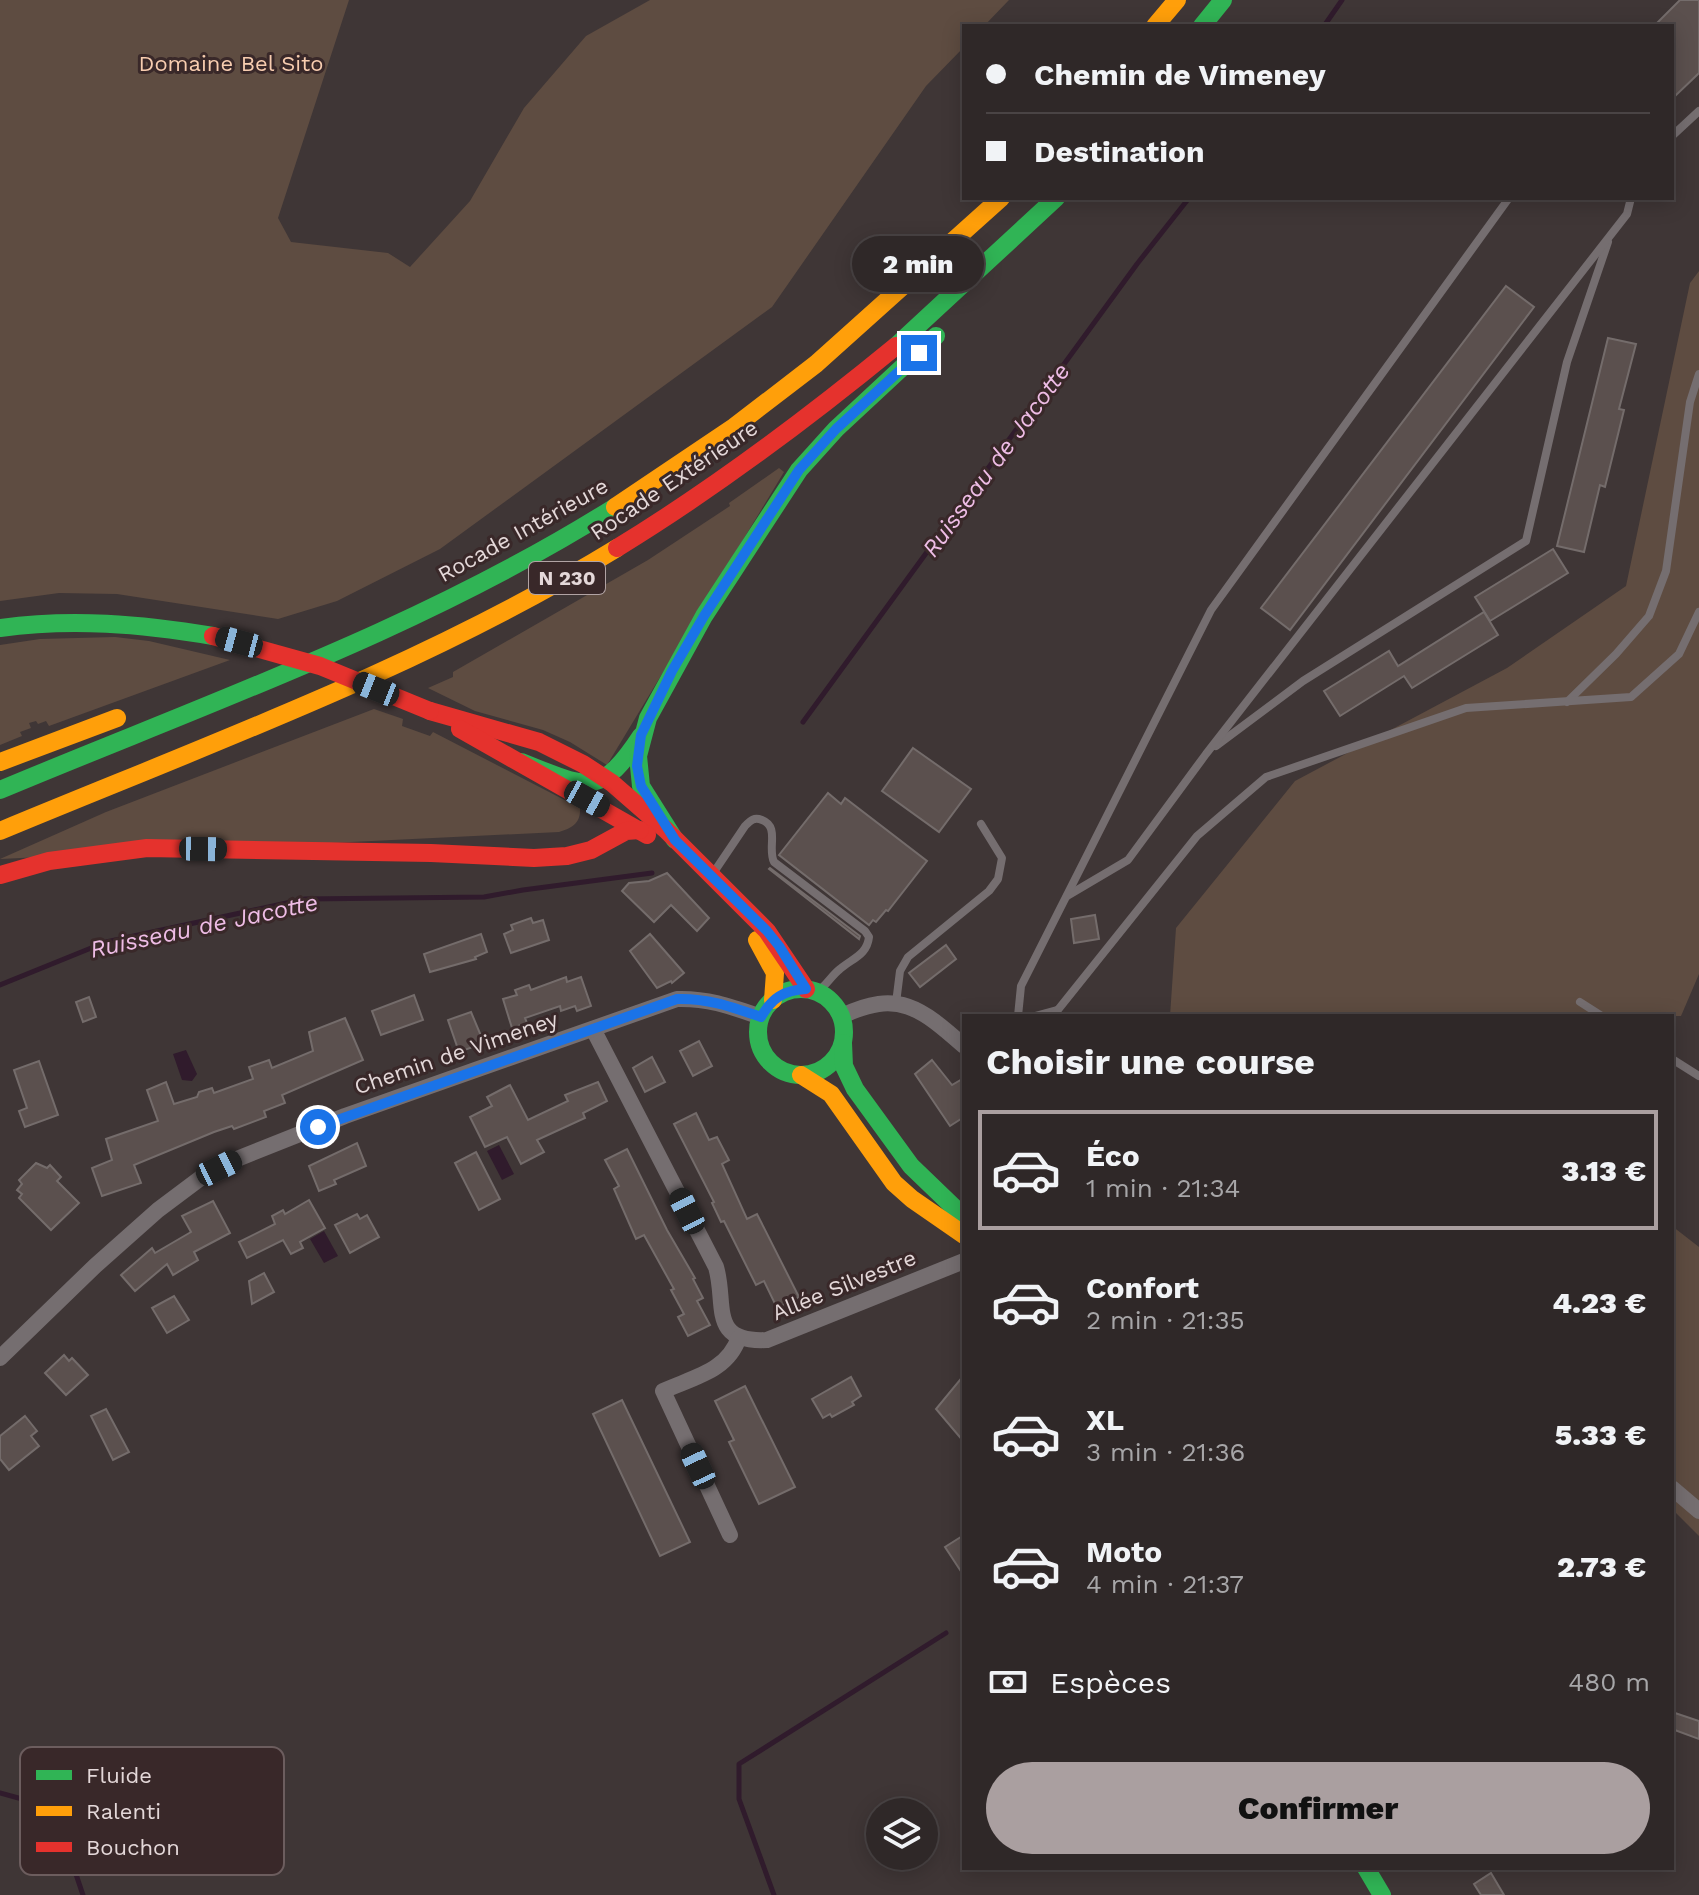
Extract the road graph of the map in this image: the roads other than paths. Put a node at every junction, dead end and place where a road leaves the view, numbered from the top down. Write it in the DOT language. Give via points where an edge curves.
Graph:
graph roads {
  1 [pos="1177,0"];
  2 [pos="1223,0"];
  3 [pos="1157,24"];
  4 [pos="1204,24"];
  5 [pos="1699,111"];
  6 [pos="1674,134"];
  7 [pos="999,200"];
  8 [pos="1508,200"];
  9 [pos="1630,200"];
  10 [pos="1053,202"];
  11 [pos="1611,234"];
  12 [pos="975,298"];
  13 [pos="953,320"];
  14 [pos="1699,374"];
  15 [pos="1699,612"];
  16 [pos="0,628"];
  17 [pos="172,698"];
  18 [pos="213,702"];
  19 [pos="1566,702"];
  20 [pos="430,711"];
  21 [pos="129,714"];
  22 [pos="641,735"];
  23 [pos="1206,754"];
  24 [pos="0,762"];
  25 [pos="521,762"];
  26 [pos="605,779"];
  27 [pos="0,790"];
  28 [pos="981,824"];
  29 [pos="640,830"];
  30 [pos="0,831"];
  31 [pos="675,840"];
  32 [pos="0,875"];
  33 [pos="710,875"];
  34 [pos="1066,897"];
  35 [pos="812,991"];
  36 [pos="773,1000"];
  37 [pos="1580,1002"];
  38 [pos="896,1003"];
  39 [pos="1055,1013"];
  40 [pos="1018,1014"];
  41 [pos="1599,1014"];
  42 [pos="842,1016"];
  43 [pos="761,1017"];
  44 [pos="593,1029"];
  45 [pos="843,1043"];
  46 [pos="962,1044"];
  47 [pos="1674,1060"];
  48 [pos="801,1075"];
  49 [pos="1699,1076"];
  50 [pos="937,1191"];
  51 [pos="923,1207"];
  52 [pos="962,1215"];
  53 [pos="962,1234"];
  54 [pos="962,1262"];
  55 [pos="739,1337"];
  56 [pos="0,1358"];
  57 [pos="1674,1490"];
  58 [pos="1699,1511"];
  59 [pos="730,1535"];
  60 [pos="1367,1870"];
  61 [pos="1382,1895"];
  1 -- 3 [label="main road"];
  2 -- 4 [label="main road"];
  5 -- 6 [label="lane"];
  7 -- 18 [label="main road, Rocade Intérieure / N 230" via="816,364 631,497 469,590 356,645"];
  8 -- 34 [label="lane" via="1211,610"];
  9 -- 11 [label="lane"];
  10 -- 12 [label="main road" via="1031,243"];
  10 -- 30 [label="main road, Rocade Extérieure / N 230" via="820,408 656,524 563,581 401,664"];
  11 -- 23 [label="lane"];
  11 -- 23 [label="lane" via="1567,362 1526,541 1303,681"];
  13 -- 22 [label="main road" via="799,470 704,616"];
  14 -- 19 [label="lane" via="1690,402 1666,571 1649,616"];
  15 -- 19 [label="lane" via="1679,654 1631,697"];
  16 -- 20 [label="main road, bridge" via="69,620 121,621 213,636 320,666"];
  17 -- 18 [label="main road"];
  18 -- 27 [label="main road, Rocade Intérieure / N 230"];
  19 -- 39 [label="lane" via="1466,708 1266,777 1197,836"];
  20 -- 25 [label="main road"];
  20 -- 26 [label="main road" via="551,747"];
  21 -- 24 [label="main road"];
  22 -- 26 [label="main road" via="617,771"];
  22 -- 31 [label="main road" via="641,786"];
  23 -- 34 [label="lane" via="1128,860"];
  25 -- 26 [label="main road" via="584,784"];
  25 -- 29 [label="main road"];
  26 -- 31 [label="main road"];
  28 -- 38 [label="lane" via="1002,858 998,879 908,957 900,971"];
  29 -- 32 [label="main road" via="567,856 147,848 49,861"];
  29 -- 36 [label="main road" via="683,863 756,939 775,973"];
  31 -- 33 [label="main road"];
  33 -- 35 [label="main road" via="773,938"];
  33 -- 35 [label="lane" via="750,820 758,818 772,828 774,862 865,931 869,937 864,953 838,970 827,985"];
  34 -- 40 [label="lane" via="1021,986"];
  35 -- 36 [label="main road" via="792,990"];
  35 -- 42 [label="main road"];
  36 -- 43 [label="main road"];
  37 -- 41 [label="lane"];
  38 -- 42 [label="street" via="876,1002"];
  38 -- 46 [label="street" via="927,1016"];
  42 -- 45 [label="main road"];
  43 -- 44 [label="street, Chemin de Vimeney" via="701,999 677,999"];
  43 -- 48 [label="main road" via="760,1044 766,1056 787,1073"];
  44 -- 55 [label="street" via="716,1267 719,1311"];
  44 -- 56 [label="street, Chemin de Vimeney" via="345,1116 202,1177 95,1266"];
  45 -- 48 [label="main road" via="827,1066"];
  45 -- 50 [label="main road" via="850,1081 911,1166"];
  47 -- 49 [label="lane"];
  48 -- 51 [label="main road" via="831,1094 894,1183"];
  50 -- 51 [label="street"];
  50 -- 52 [label="main road"];
  51 -- 53 [label="main road"];
  54 -- 55 [label="street, Allée Silvestre" via="767,1340"];
  55 -- 59 [label="street" via="724,1364 663,1391"];
  57 -- 58 [label="street"];
  60 -- 61 [label="main road"];
}
